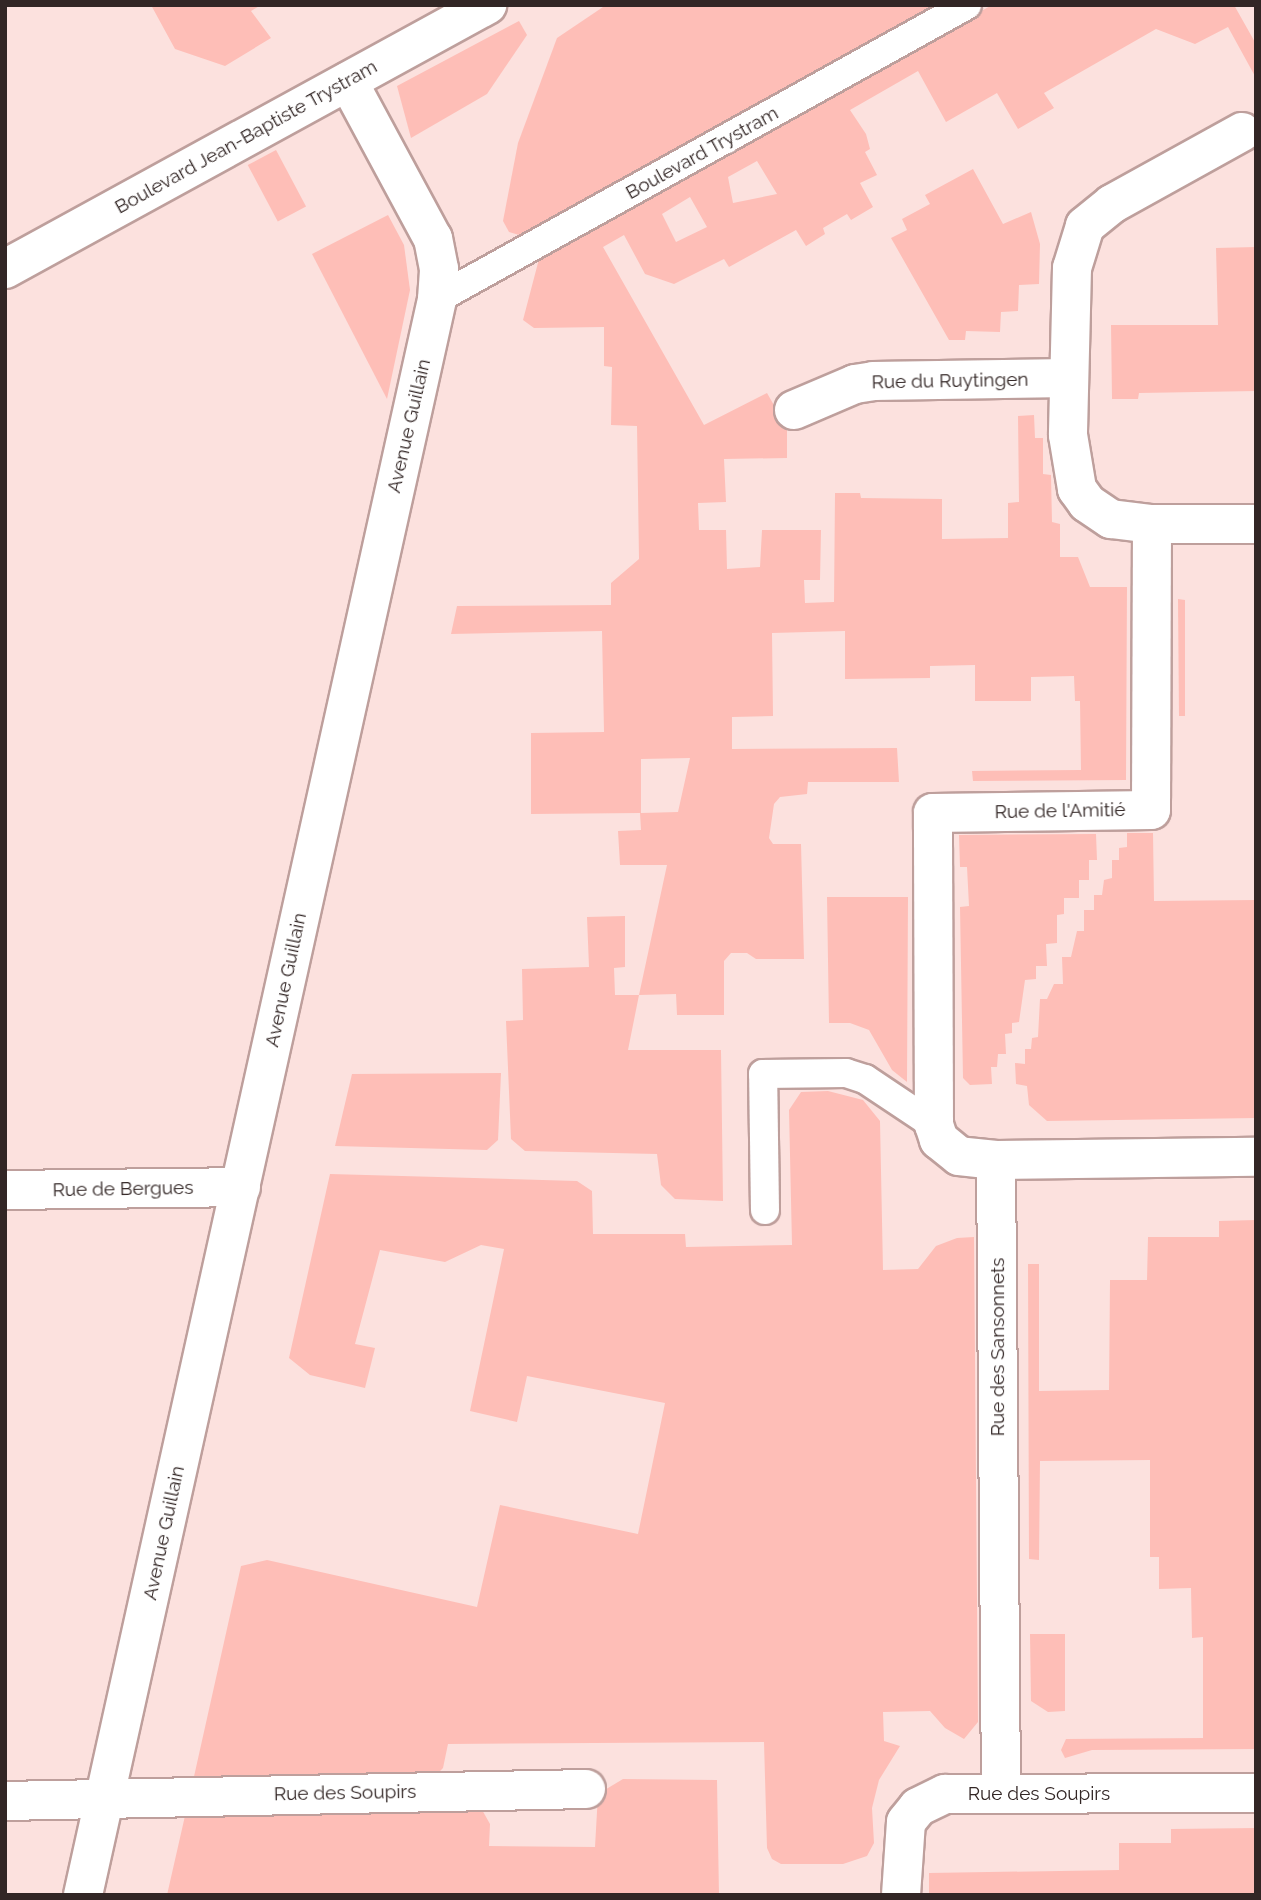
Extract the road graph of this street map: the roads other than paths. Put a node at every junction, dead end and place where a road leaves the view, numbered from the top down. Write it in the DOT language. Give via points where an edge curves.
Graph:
graph roads {
  1 [pos="967,5"];
  2 [pos="472,9"];
  3 [pos="348,81"];
  4 [pos="1242,132"];
  5 [pos="5,269"];
  6 [pos="437,299"];
  7 [pos="1069,378"];
  8 [pos="794,411"];
  9 [pos="1152,524"];
  10 [pos="1256,524"];
  11 [pos="934,1125"];
  12 [pos="1256,1157"];
  13 [pos="996,1160"];
  14 [pos="241,1187"];
  15 [pos="5,1190"];
  16 [pos="765,1210"];
  17 [pos="586,1789"];
  18 [pos="1256,1793"];
  19 [pos="1001,1794"];
  20 [pos="105,1798"];
  21 [pos="5,1801"];
  22 [pos="83,1895"];
  23 [pos="901,1895"];
  1 -- 6 [label="lane, Boulevard Trystram"];
  2 -- 3 [label="street, Boulevard Jean-Baptiste Trystram"];
  3 -- 5 [label="street, Boulevard Jean-Baptiste Trystram"];
  3 -- 6 [label="street, Avenue Guillain" via="433,239 439,269"];
  4 -- 7 [label="street" via="1112,204 1085,226 1072,268"];
  6 -- 14 [label="street, Avenue Guillain"];
  7 -- 8 [label="street, Rue du Ruytingen" via="873,381 855,384"];
  7 -- 9 [label="street" via="1068,435 1077,489 1087,503 1111,519"];
  9 -- 10 [label="street"];
  9 -- 11 [label="street, Rue de l'Amitié" via="1151,810 933,813"];
  11 -- 13 [label="street" via="939,1140 959,1156"];
  11 -- 16 [label="lane" via="865,1079 846,1073 763,1074"];
  12 -- 13 [label="street"];
  13 -- 19 [label="street, Rue des Sansonnets"];
  14 -- 15 [label="street, Rue de Bergues"];
  14 -- 20 [label="street, Avenue Guillain"];
  17 -- 20 [label="street, Rue des Soupirs"];
  18 -- 19 [label="street, Rue des Soupirs"];
  19 -- 23 [label="street, Rue des Soupirs" via="944,1794 918,1807 906,1822 902,1840"];
  20 -- 21 [label="street, Rue des Soupirs"];
  20 -- 22 [label="street, Avenue Guillain"];
}
